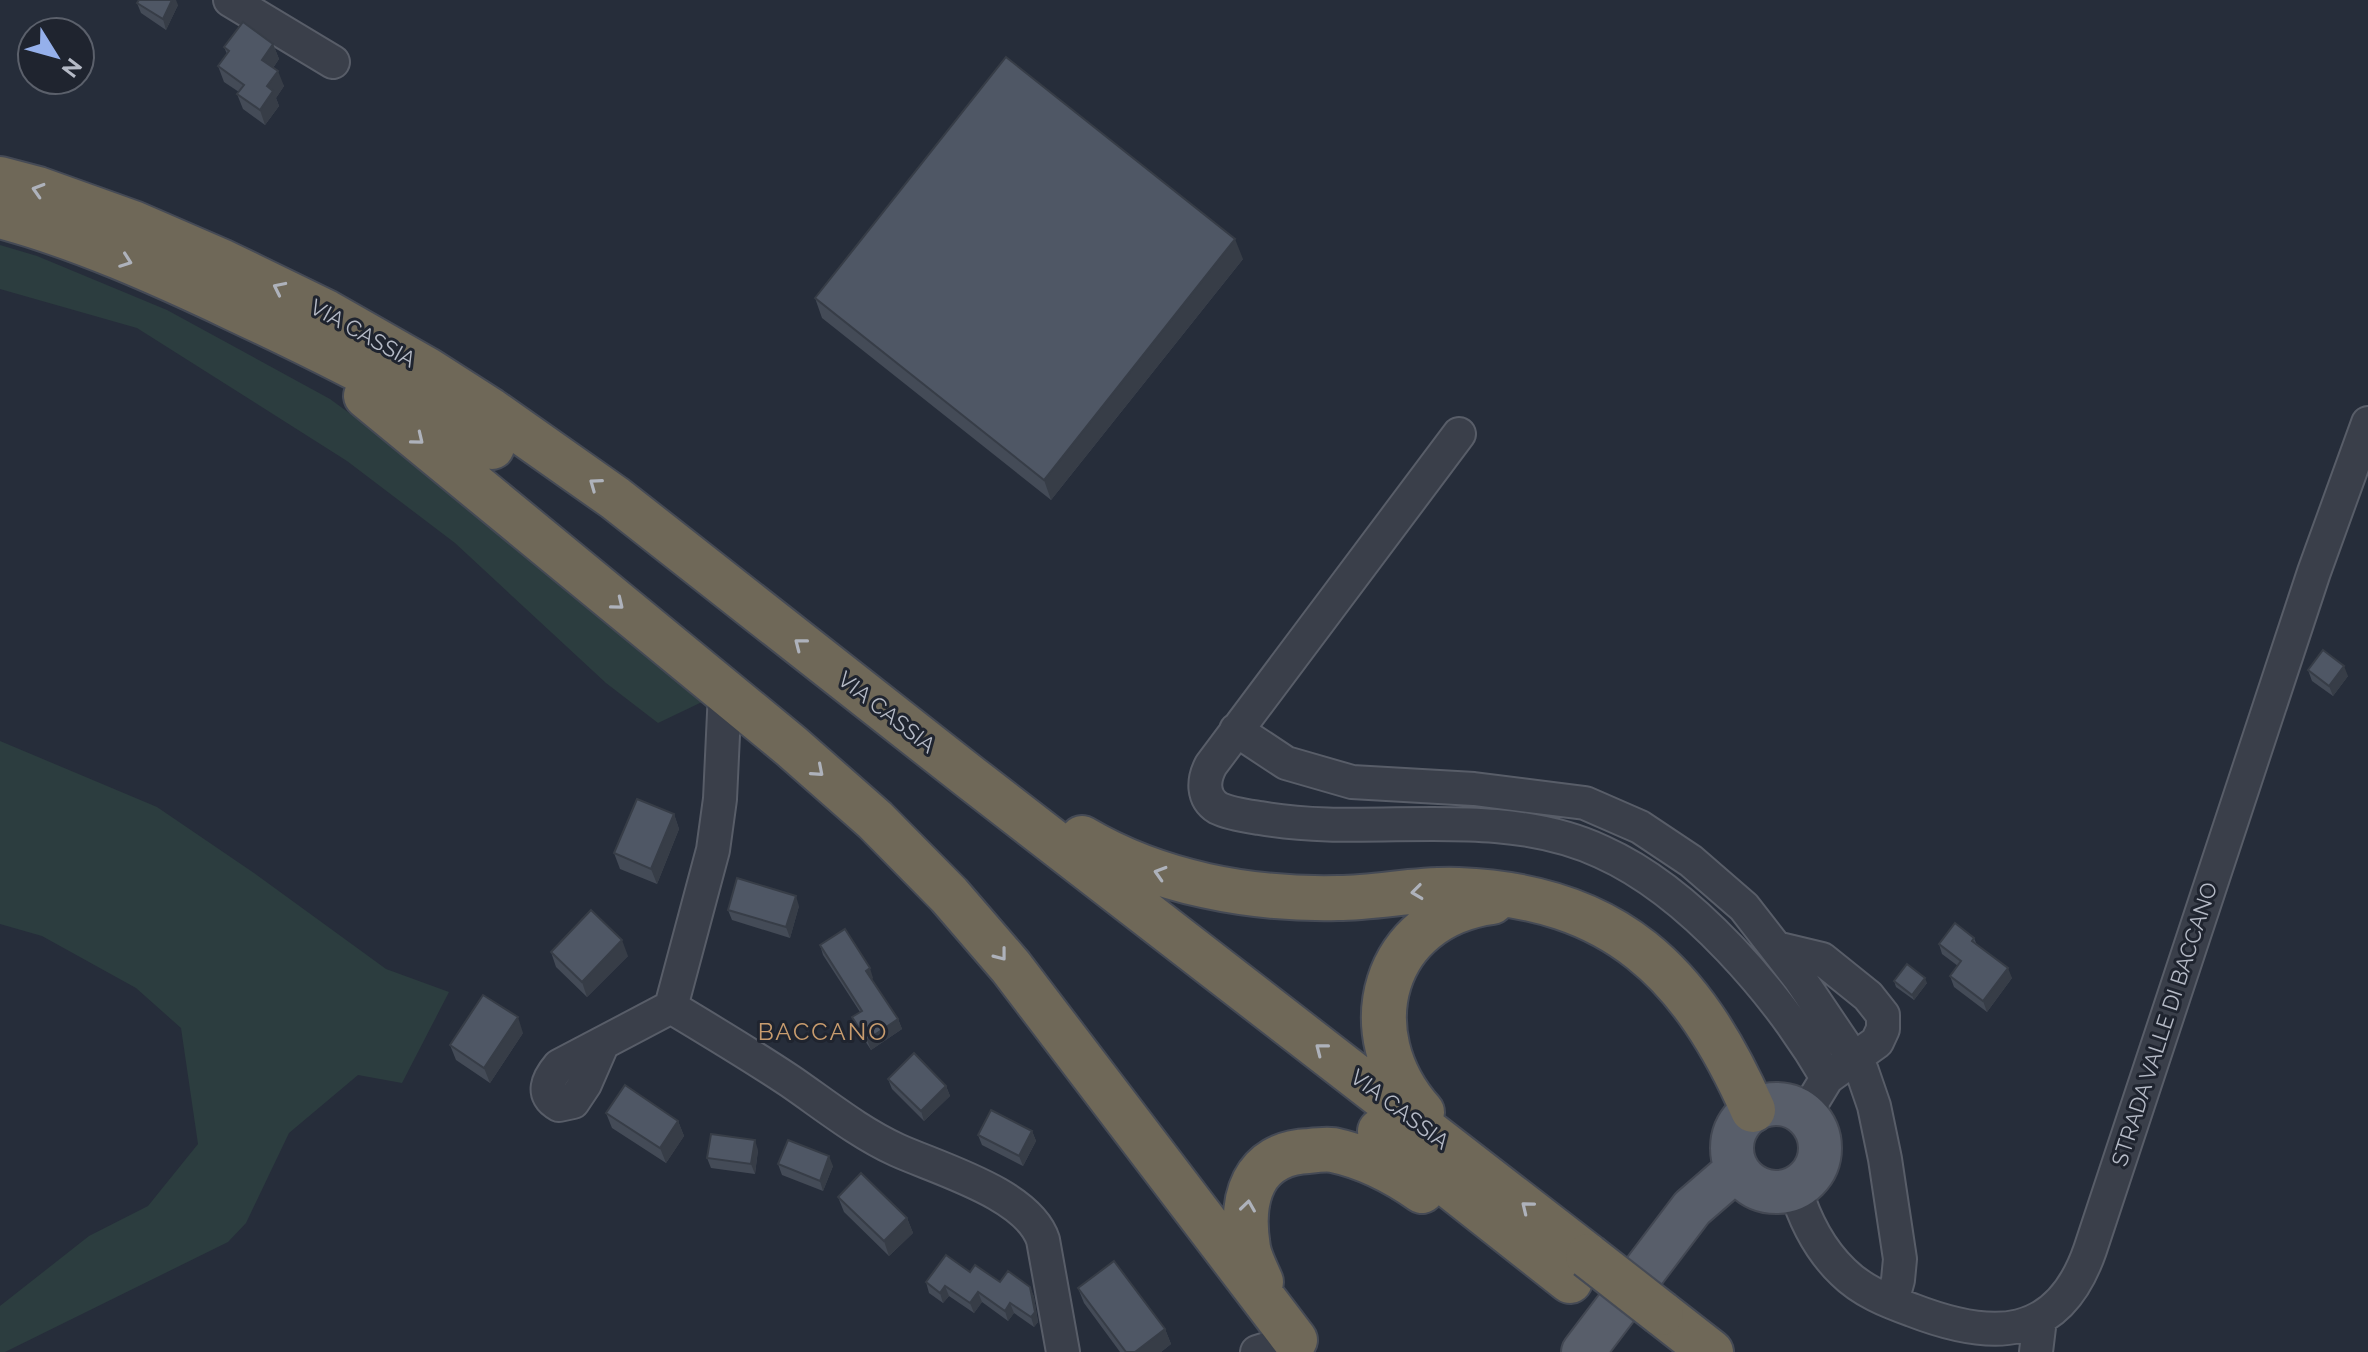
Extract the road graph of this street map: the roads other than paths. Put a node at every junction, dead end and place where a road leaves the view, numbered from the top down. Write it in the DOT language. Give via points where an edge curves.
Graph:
graph roads {
  1 [pos="230,0"];
  2 [pos="333,62"];
  3 [pos="0,179"];
  4 [pos="0,216"];
  5 [pos="293,336"];
  6 [pos="2368,423"];
  7 [pos="1459,434"];
  8 [pos="725,692"];
  9 [pos="764,725"];
  10 [pos="1236,730"];
  11 [pos="721,743"];
  12 [pos="971,778"];
  13 [pos="1522,897"];
  14 [pos="1776,948"];
  15 [pos="671,1007"];
  16 [pos="602,1045"];
  17 [pos="1854,1057"];
  18 [pos="1827,1078"];
  19 [pos="1753,1110"];
  20 [pos="1805,1114"];
  21 [pos="1737,1169"];
  22 [pos="1484,1173"];
  23 [pos="1795,1188"];
  24 [pos="1579,1268"];
  25 [pos="1892,1302"];
  26 [pos="2040,1319"];
  27 [pos="1657,1334"];
  28 [pos="1281,1338"];
  29 [pos="1063,1352"];
  30 [pos="1583,1352"];
  31 [pos="1711,1352"];
  32 [pos="2036,1352"];
  1 -- 2 [label="street"];
  12 -- 3 [label="highway, VIA CASSIA, one-way" via="615,498 426,369 326,312 189,247"];
  4 -- 5 [label="highway, VIA CASSIA, one-way" via="158,273"];
  5 -- 8 [label="highway, one-way"];
  5 -- 24 [label="highway, VIA CASSIA" via="452,422 595,520"];
  6 -- 26 [label="street, STRADA VALLE DI BACCANO" via="2086,1261 2072,1289"];
  7 -- 10 [label="street"];
  8 -- 9 [label="highway"];
  8 -- 11 [label="street"];
  9 -- 11 [label="street"];
  9 -- 28 [label="highway, one-way" via="875,820 994,945"];
  10 -- 14 [label="street" via="1286,763 1352,782 1585,803 1640,827 1691,861 1744,907"];
  10 -- 18 [label="street" via="1211,765 1205,786 1209,798 1225,811 1323,825 1521,829 1579,842 1630,866 1674,897 1726,947 1798,1031"];
  11 -- 15 [label="street" via="713,850"];
  13 -- 12 [label="highway, one-way" via="1443,890 1377,897 1269,896 1194,883 1113,855"];
  22 -- 12 [label="highway, VIA CASSIA, one-way"];
  13 -- 19 [label="highway" via="1607,927 1671,976 1715,1034"];
  13 -- 22 [label="highway" via="1465,908 1435,921 1402,956 1386,1002 1386,1044 1398,1080 1433,1124"];
  14 -- 17 [label="street"];
  14 -- 17 [label="street" via="1822,959 1875,1003 1884,1022 1880,1036"];
  15 -- 16 [label="street"];
  15 -- 29 [label="street" via="869,1136 998,1194 1029,1214 1043,1240"];
  17 -- 18 [label="street"];
  17 -- 25 [label="street" via="1874,1106 1892,1202 1900,1259"];
  18 -- 20 [label="street"];
  19 -- 20 [label="main road" via="1773,1103"];
  19 -- 21 [label="main road" via="1733,1136"];
  20 -- 23 [label="main road" via="1819,1136 1820,1154 1810,1177"];
  21 -- 23 [label="main road" via="1764,1190"];
  21 -- 30 [label="main road" via="1692,1208"];
  24 -- 22 [label="highway, VIA CASSIA, one-way"];
  23 -- 25 [label="street, STRADA VALLE DI BACCANO" via="1832,1260 1851,1280"];
  24 -- 27 [label="highway, VIA CASSIA, bridge"];
  28 -- 24 [label="highway, one-way" via="1248,1251 1246,1216 1252,1183 1289,1152 1331,1150 1393,1171 1534,1268"];
  25 -- 26 [label="street, STRADA VALLE DI BACCANO" via="1979,1329 2008,1329"];
  26 -- 32 [label="street"];
  27 -- 31 [label="highway, VIA CASSIA"];
}
